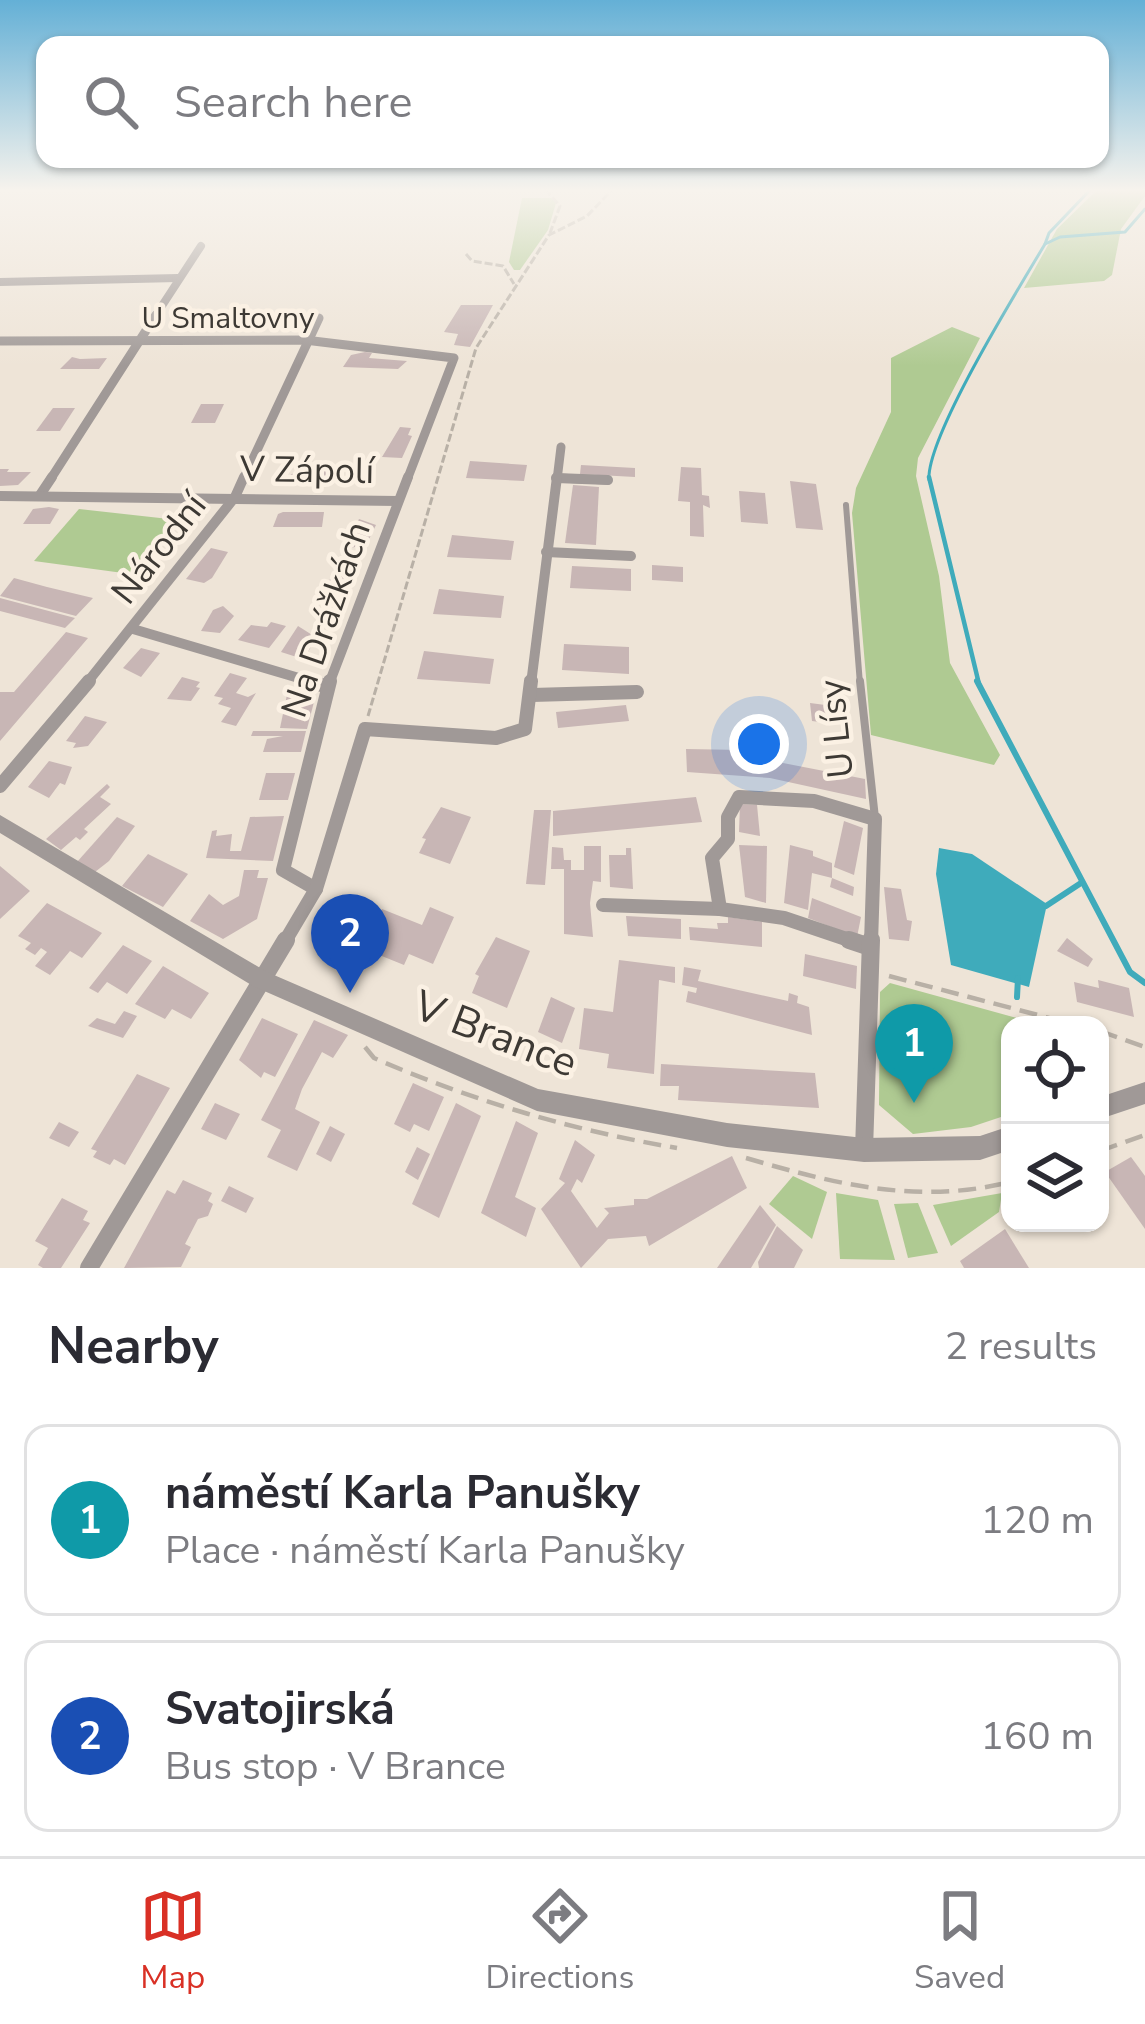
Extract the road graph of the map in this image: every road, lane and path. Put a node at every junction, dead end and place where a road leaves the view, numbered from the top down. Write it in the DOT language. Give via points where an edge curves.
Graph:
graph roads {
  1 [pos="199,248"];
  2 [pos="540,248"];
  3 [pos="466,254"];
  4 [pos="178,278"];
  5 [pos="0,281"];
  6 [pos="514,284"];
  7 [pos="319,318"];
  8 [pos="305,340"];
  9 [pos="0,341"];
  10 [pos="141,341"];
  11 [pos="454,358"];
  12 [pos="561,446"];
  13 [pos="556,478"];
  14 [pos="608,480"];
  15 [pos="40,495"];
  16 [pos="0,496"];
  17 [pos="236,497"];
  18 [pos="398,500"];
  19 [pos="846,506"];
  20 [pos="546,552"];
  21 [pos="631,556"];
  22 [pos="133,629"];
  23 [pos="328,687"];
  24 [pos="637,692"];
  25 [pos="532,695"];
  26 [pos="364,729"];
  27 [pos="0,786"];
  28 [pos="874,819"];
  29 [pos="0,823"];
  30 [pos="316,889"];
  31 [pos="603,905"];
  32 [pos="719,909"];
  33 [pos="870,947"];
  34 [pos="870,971"];
  35 [pos="260,979"];
  36 [pos="1042,1016"];
  37 [pos="1109,1034"];
  38 [pos="1145,1047"];
  39 [pos="1145,1093"];
  40 [pos="1109,1105"];
  41 [pos="1145,1135"];
  42 [pos="1001,1141"];
  43 [pos="1109,1148"];
  44 [pos="864,1150"];
  45 [pos="89,1268"];
  1 -- 4 [label="street"];
  2 -- 6 [label="path"];
  3 -- 6 [label="path" via="503,266"];
  4 -- 5 [label="street"];
  4 -- 10 [label="street"];
  6 -- 26 [label="path" via="476,348"];
  7 -- 8 [label="street, Národní"];
  8 -- 10 [label="street, U Smaltovny"];
  8 -- 11 [label="street, U Smaltovny"];
  8 -- 17 [label="street, Národní"];
  9 -- 10 [label="street, U Smaltovny"];
  10 -- 15 [label="street"];
  11 -- 18 [label="street, Na Drážkách"];
  12 -- 13 [label="street"];
  13 -- 14 [label="street"];
  13 -- 20 [label="street"];
  15 -- 16 [label="street, V Zápolí"];
  15 -- 17 [label="street, V Zápolí"];
  17 -- 18 [label="street, V Zápolí"];
  17 -- 22 [label="street, Národní"];
  18 -- 23 [label="street, Na Drážkách"];
  19 -- 28 [label="lane, U Lísy"];
  20 -- 21 [label="street"];
  20 -- 25 [label="street"];
  22 -- 23 [label="street"];
  22 -- 27 [label="street, Národní"];
  23 -- 30 [label="street, Na Drážkách" via="283,870"];
  24 -- 25 [label="street"];
  25 -- 26 [label="street" via="526,729 513,736"];
  26 -- 30 [label="street"];
  28 -- 32 [label="street" via="814,801 739,797 728,839 712,858"];
  28 -- 33 [label="street, U Lísy"];
  29 -- 35 [label="street, V Brance"];
  30 -- 35 [label="street"];
  31 -- 32 [label="street"];
  32 -- 33 [label="street" via="784,918"];
  33 -- 34 [label="street, U Lísy"];
  34 -- 36 [label="path"];
  34 -- 44 [label="street, U Lísy"];
  35 -- 44 [label="street, V Brance" via="537,1100"];
  35 -- 45 [label="street"];
  37 -- 38 [label="path"];
  39 -- 40 [label="street"];
  41 -- 43 [label="path"];
  42 -- 44 [label="street, V Brance"];
}
